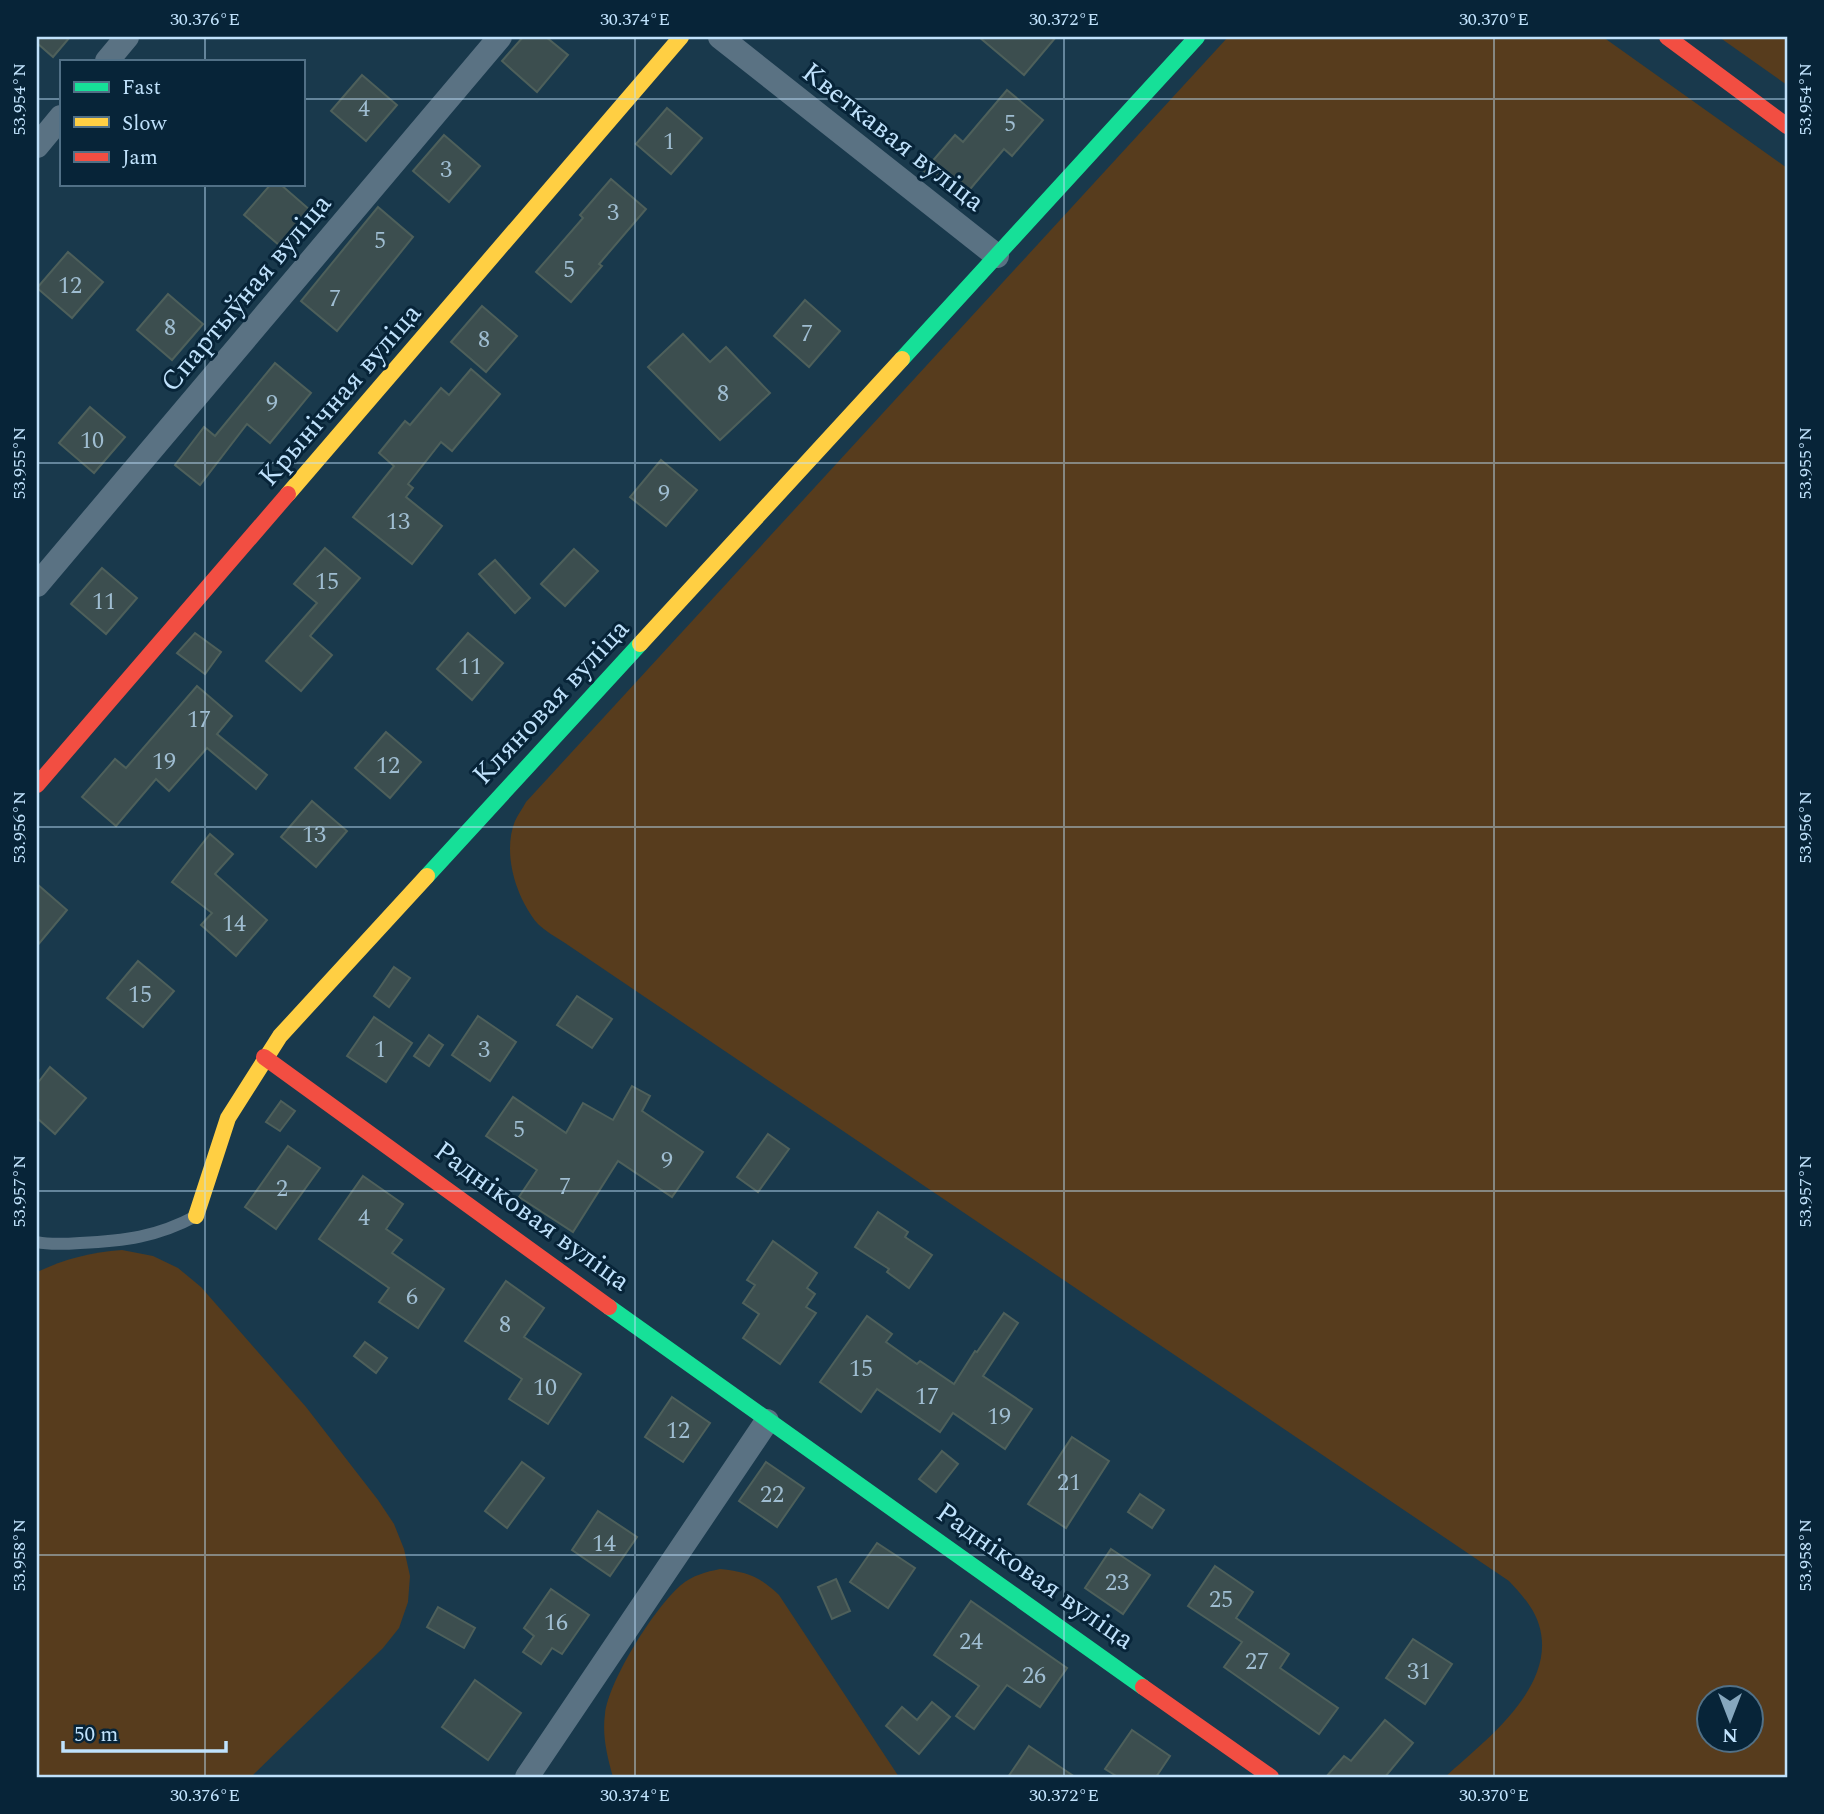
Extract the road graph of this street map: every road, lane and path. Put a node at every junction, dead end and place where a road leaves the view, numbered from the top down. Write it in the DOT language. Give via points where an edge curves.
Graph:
graph roads {
  1 [pos="127,37"];
  2 [pos="500,37"];
  3 [pos="681,37"];
  4 [pos="720,37"];
  5 [pos="1197,37"];
  6 [pos="1667,37"];
  7 [pos="108,60"];
  8 [pos="60,118"];
  9 [pos="1787,126"];
  10 [pos="37,146"];
  11 [pos="997,256"];
  12 [pos="37,585"];
  13 [pos="37,785"];
  14 [pos="264,1057"];
  15 [pos="196,1216"];
  16 [pos="37,1242"];
  17 [pos="767,1421"];
  18 [pos="527,1777"];
  19 [pos="1271,1777"];
  1 -- 7 [label="street"];
  2 -- 12 [label="street, Спартыўная вуліца"];
  3 -- 13 [label="street, Крынічная вуліца"];
  4 -- 11 [label="street, Кветкавая вуліца"];
  5 -- 11 [label="street, Кляновая вуліца"];
  6 -- 9 [label="street"];
  8 -- 10 [label="street"];
  11 -- 14 [label="street, Кляновая вуліца"];
  14 -- 15 [label="street, Кляновая вуліца" via="228,1118"];
  14 -- 17 [label="street, Радніковая вуліца"];
  15 -- 16 [label="lane" via="139,1239"];
  17 -- 18 [label="street"];
  17 -- 19 [label="street, Радніковая вуліца"];
}
